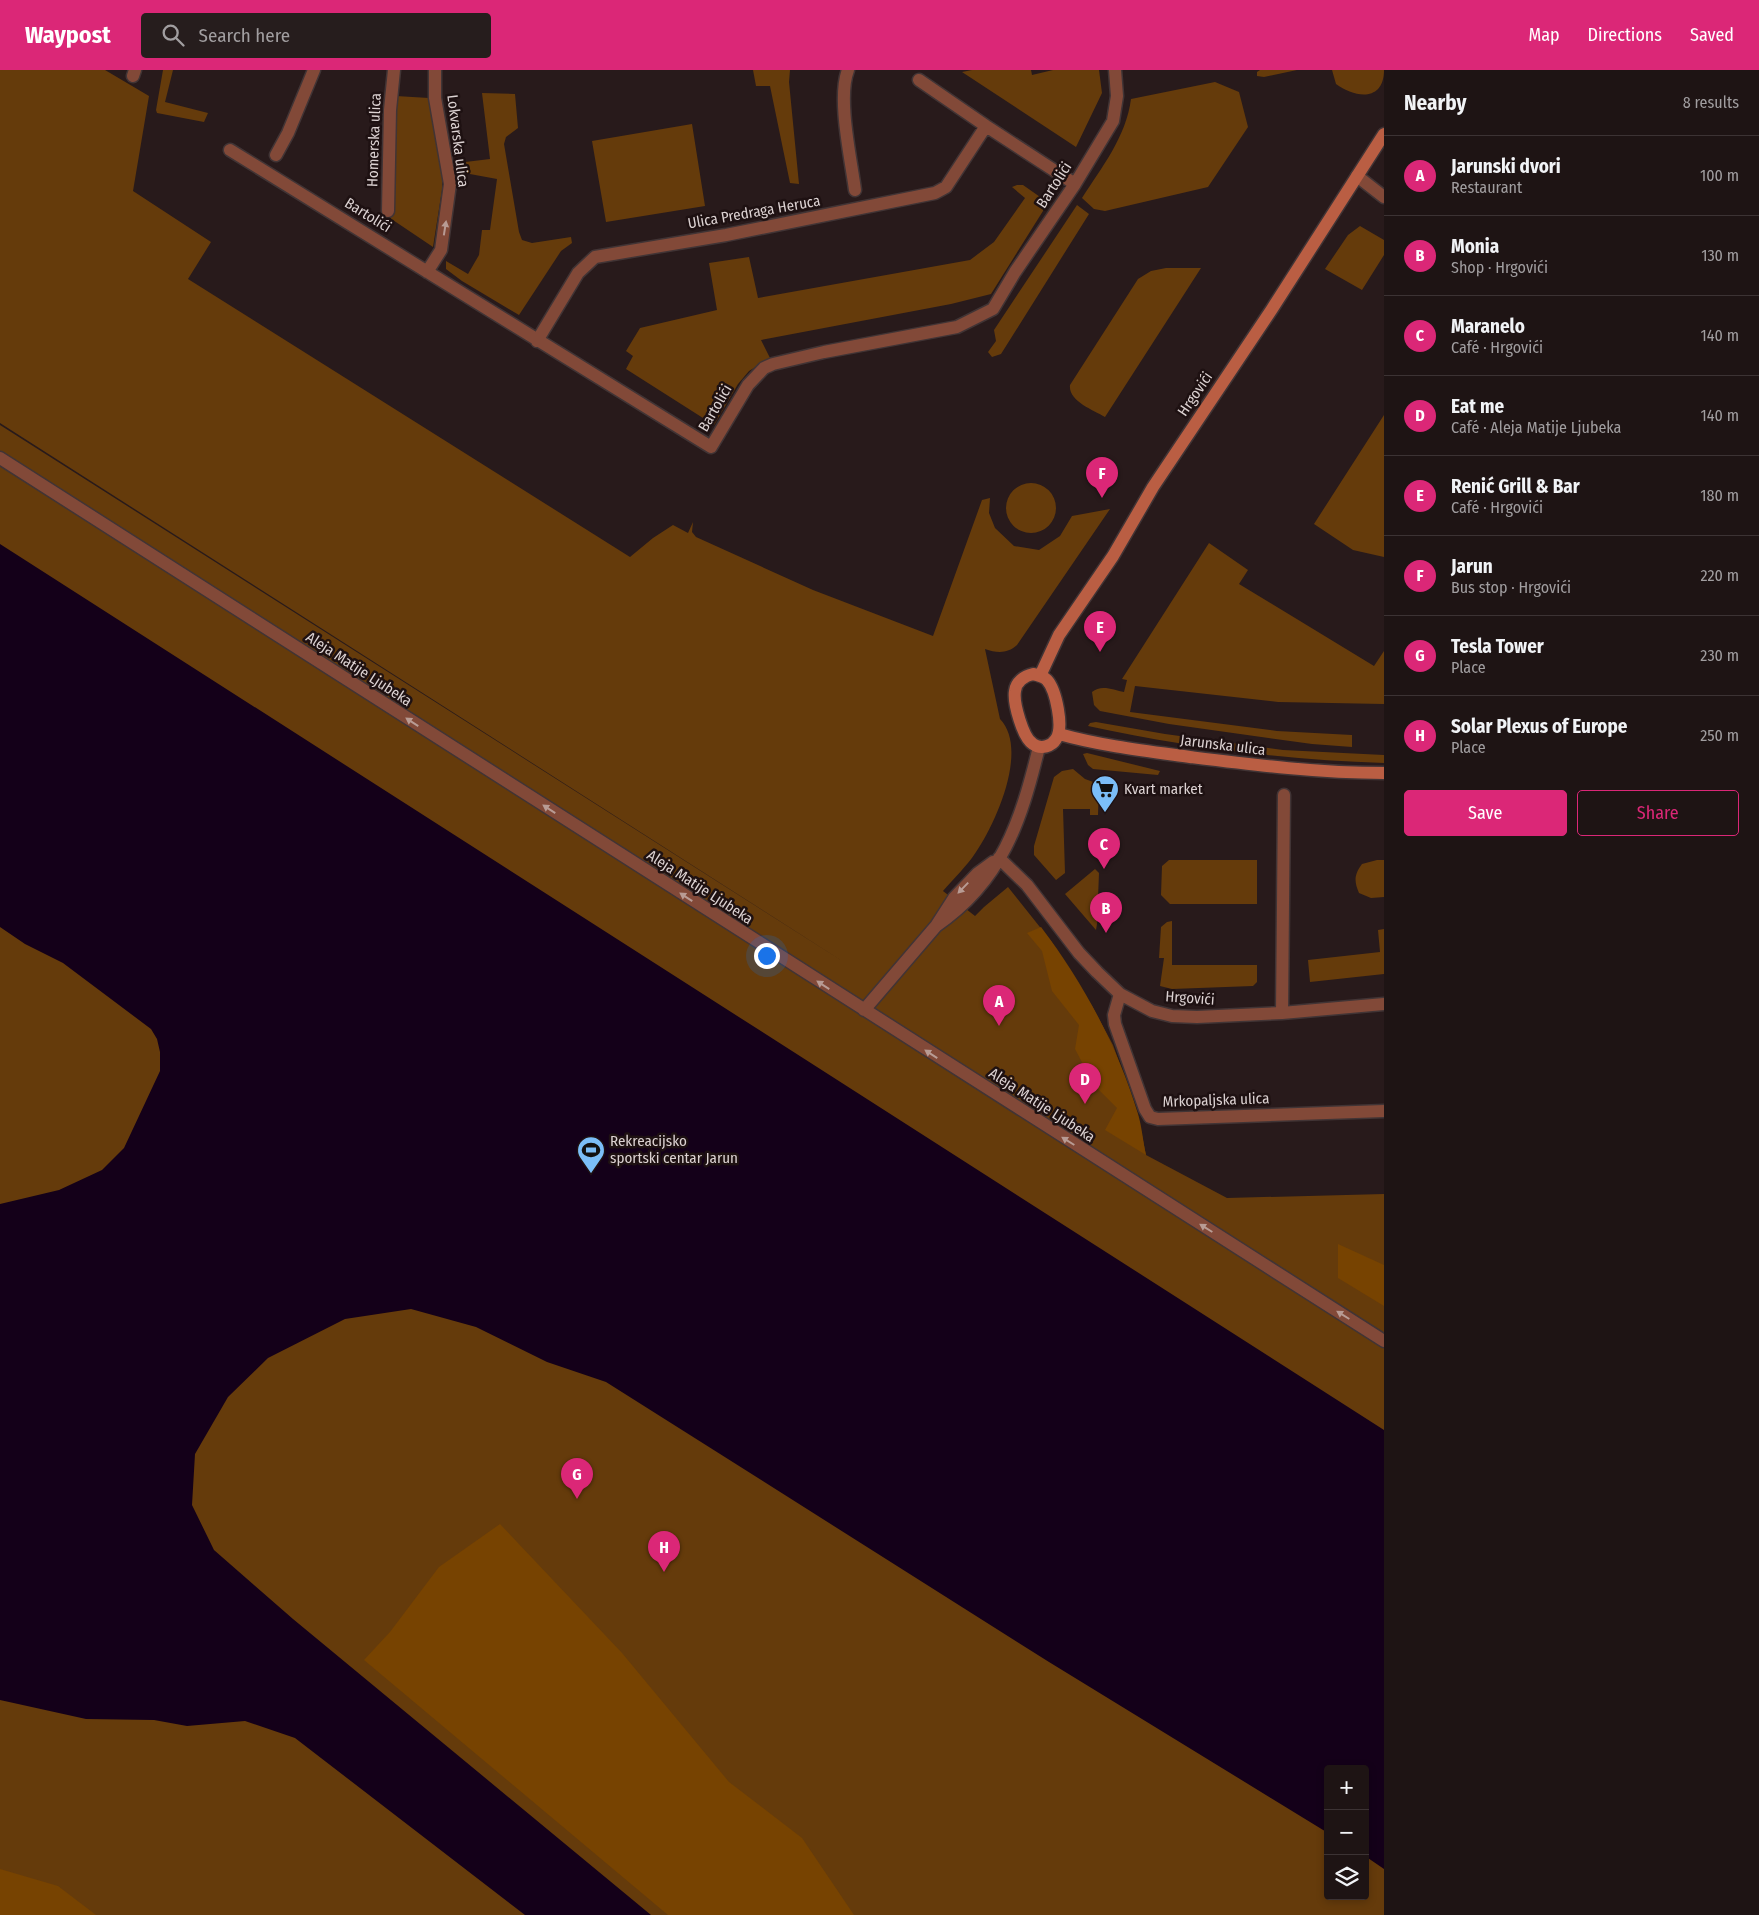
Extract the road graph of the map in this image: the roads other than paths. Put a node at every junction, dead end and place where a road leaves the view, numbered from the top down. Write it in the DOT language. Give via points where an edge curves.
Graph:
graph roads {
  1 [pos="314,70"];
  2 [pos="394,70"];
  3 [pos="435,70"];
  4 [pos="848,70"];
  5 [pos="1115,70"];
  6 [pos="919,80"];
  7 [pos="986,126"];
  8 [pos="1384,134"];
  9 [pos="230,150"];
  10 [pos="276,155"];
  11 [pos="1357,176"];
  12 [pos="1075,184"];
  13 [pos="855,190"];
  14 [pos="1384,198"];
  15 [pos="388,211"];
  16 [pos="426,272"];
  17 [pos="537,341"];
  18 [pos="0,458"];
  19 [pos="1040,676"];
  20 [pos="1059,734"];
  21 [pos="1039,746"];
  22 [pos="1384,772"];
  23 [pos="1284,795"];
  24 [pos="999,858"];
  25 [pos="1120,994"];
  26 [pos="1384,1004"];
  27 [pos="864,1010"];
  28 [pos="1282,1013"];
  29 [pos="1384,1111"];
  30 [pos="1384,1341"];
  1 -- 10 [label="street"];
  2 -- 15 [label="street, Homerska ulica"];
  16 -- 3 [label="street, Lokvarska ulica, one-way" via="441,250 450,184 435,98"];
  4 -- 13 [label="street" via="843,100"];
  5 -- 12 [label="street, Bartolići" via="1117,96 1113,121"];
  6 -- 7 [label="street"];
  7 -- 12 [label="street"];
  7 -- 17 [label="street, Ulica Predraga Heruca" via="946,187 935,193 726,235 595,257 578,273"];
  8 -- 11 [label="street, Hrgovići"];
  9 -- 16 [label="street, Bartolići"];
  11 -- 14 [label="street"];
  11 -- 19 [label="street, Hrgovići" via="1059,635"];
  12 -- 17 [label="street, Bartolići" via="993,309 957,327 824,352 764,368 748,385 711,447"];
  16 -- 17 [label="street, Bartolići"];
  27 -- 18 [label="street, Aleja Matije Ljubeka, one-way"];
  19 -- 20 [label="street" via="1054,694"];
  19 -- 21 [label="street" via="1027,675 1014,692 1022,728 1032,744"];
  20 -- 21 [label="street" via="1052,744"];
  20 -- 22 [label="street, Jarunska ulica" via="1079,740 1247,765 1347,773"];
  21 -- 24 [label="street" via="1017,824"];
  23 -- 28 [label="street"];
  24 -- 25 [label="street, Hrgovići" via="1027,885 1079,953"];
  24 -- 27 [label="street" via="978,872 954,898 936,926"];
  25 -- 28 [label="street, Hrgovići" via="1152,1011 1172,1016"];
  25 -- 29 [label="street, Mrkopaljska ulica" via="1115,1024 1144,1109 1150,1117"];
  26 -- 28 [label="street, Hrgovići"];
  30 -- 27 [label="street, Aleja Matije Ljubeka, one-way"];
}
